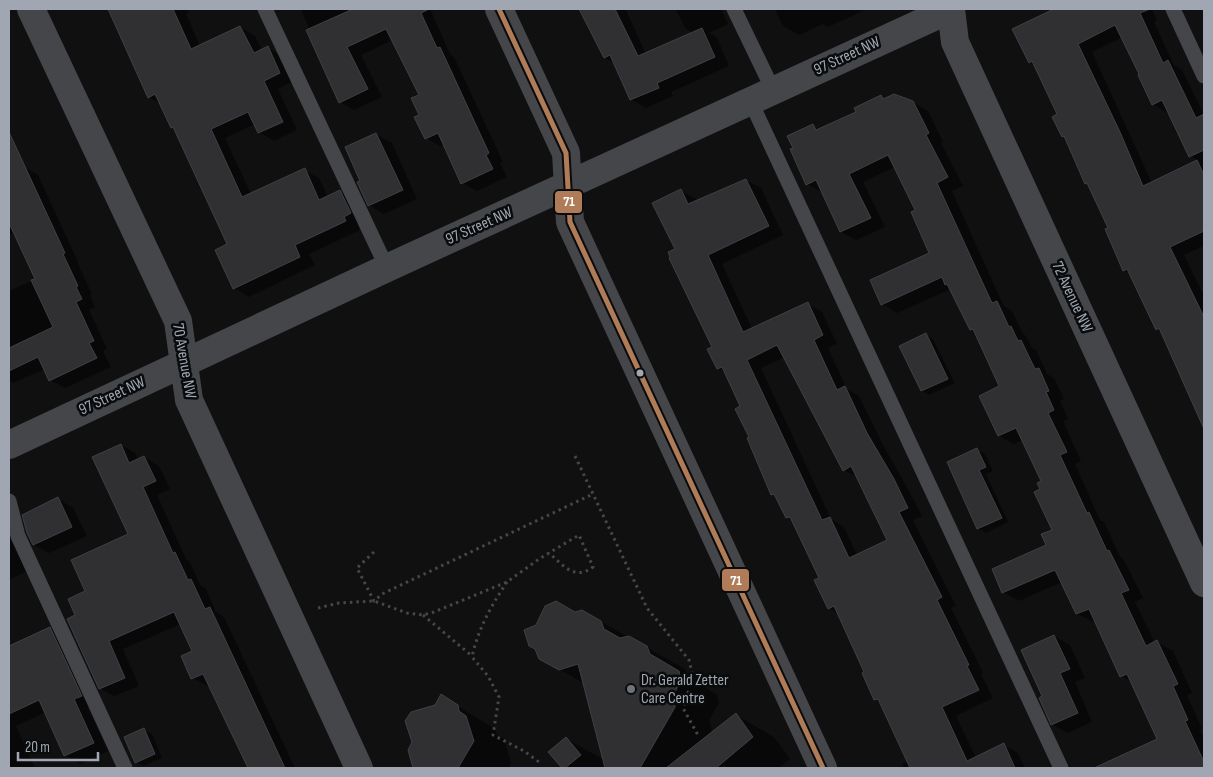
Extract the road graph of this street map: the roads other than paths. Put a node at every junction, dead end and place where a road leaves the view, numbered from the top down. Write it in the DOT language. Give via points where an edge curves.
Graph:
graph roads {
  1 [pos="31,9"];
  2 [pos="265,9"];
  3 [pos="498,9"];
  4 [pos="734,9"];
  5 [pos="951,9"];
  6 [pos="1173,9"];
  7 [pos="1204,76"];
  8 [pos="761,95"];
  9 [pos="568,185"];
  10 [pos="387,268"];
  11 [pos="184,363"];
  12 [pos="9,445"];
  13 [pos="9,500"];
  14 [pos="1204,583"];
  15 [pos="125,768"];
  16 [pos="359,768"];
  17 [pos="823,768"];
  18 [pos="1061,768"];
  1 -- 11 [label="street, 70 Avenue NW" via="178,321"];
  2 -- 10 [label="lane"];
  3 -- 9 [label="street" via="566,153"];
  4 -- 8 [label="lane"];
  5 -- 8 [label="street, 97 Street NW"];
  5 -- 14 [label="street, 72 Avenue NW" via="955,42"];
  6 -- 7 [label="lane"];
  8 -- 9 [label="street, 97 Street NW"];
  8 -- 18 [label="lane"];
  9 -- 10 [label="street, 97 Street NW"];
  9 -- 17 [label="street" via="570,222"];
  10 -- 11 [label="street, 97 Street NW"];
  11 -- 12 [label="street, 97 Street NW"];
  11 -- 16 [label="street, 70 Avenue NW" via="189,400"];
  13 -- 15 [label="lane" via="18,536"];
}
